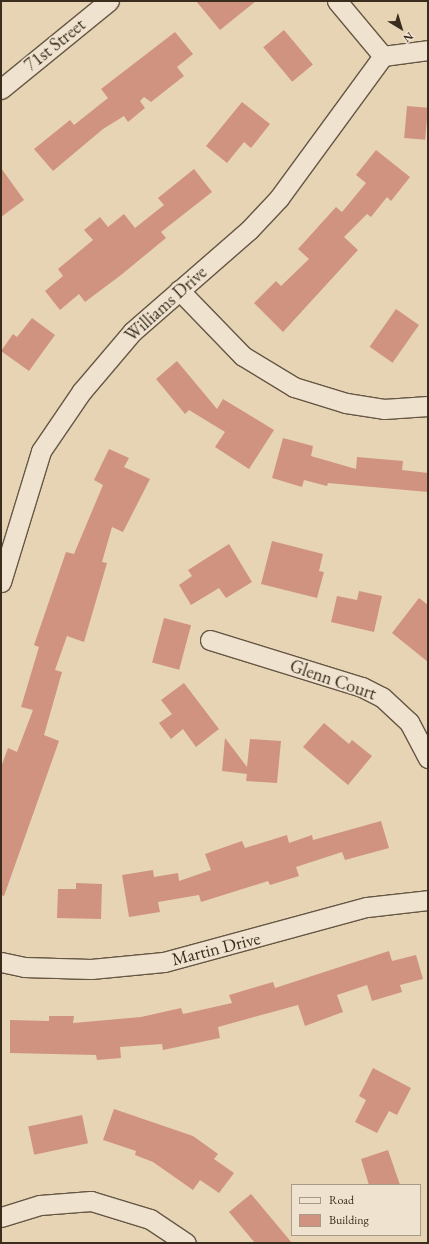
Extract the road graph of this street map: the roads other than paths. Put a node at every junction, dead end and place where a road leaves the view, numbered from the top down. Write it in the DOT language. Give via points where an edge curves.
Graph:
graph roads {
  1 [pos="109,1"];
  2 [pos="337,1"];
  3 [pos="428,50"];
  4 [pos="383,56"];
  5 [pos="1,89"];
  6 [pos="179,290"];
  7 [pos="428,406"];
  8 [pos="1,582"];
  9 [pos="210,640"];
  10 [pos="428,758"];
  11 [pos="428,900"];
  12 [pos="1,962"];
  13 [pos="1,1217"];
  14 [pos="186,1243"];
  1 -- 5 [label="street, 71st Street"];
  2 -- 4 [label="street"];
  3 -- 4 [label="street"];
  4 -- 6 [label="street, Williams Drive" via="279,198 249,230"];
  6 -- 7 [label="street" via="243,356 294,387 346,403 384,410"];
  6 -- 8 [label="street, Williams Drive" via="108,358 41,451"];
  9 -- 10 [label="street, Glenn Court" via="362,687 382,697 410,722"];
  11 -- 12 [label="street, Martin Drive" via="367,907 164,962 91,968 24,967"];
  13 -- 14 [label="street" via="40,1205 91,1201 150,1219"];
}
